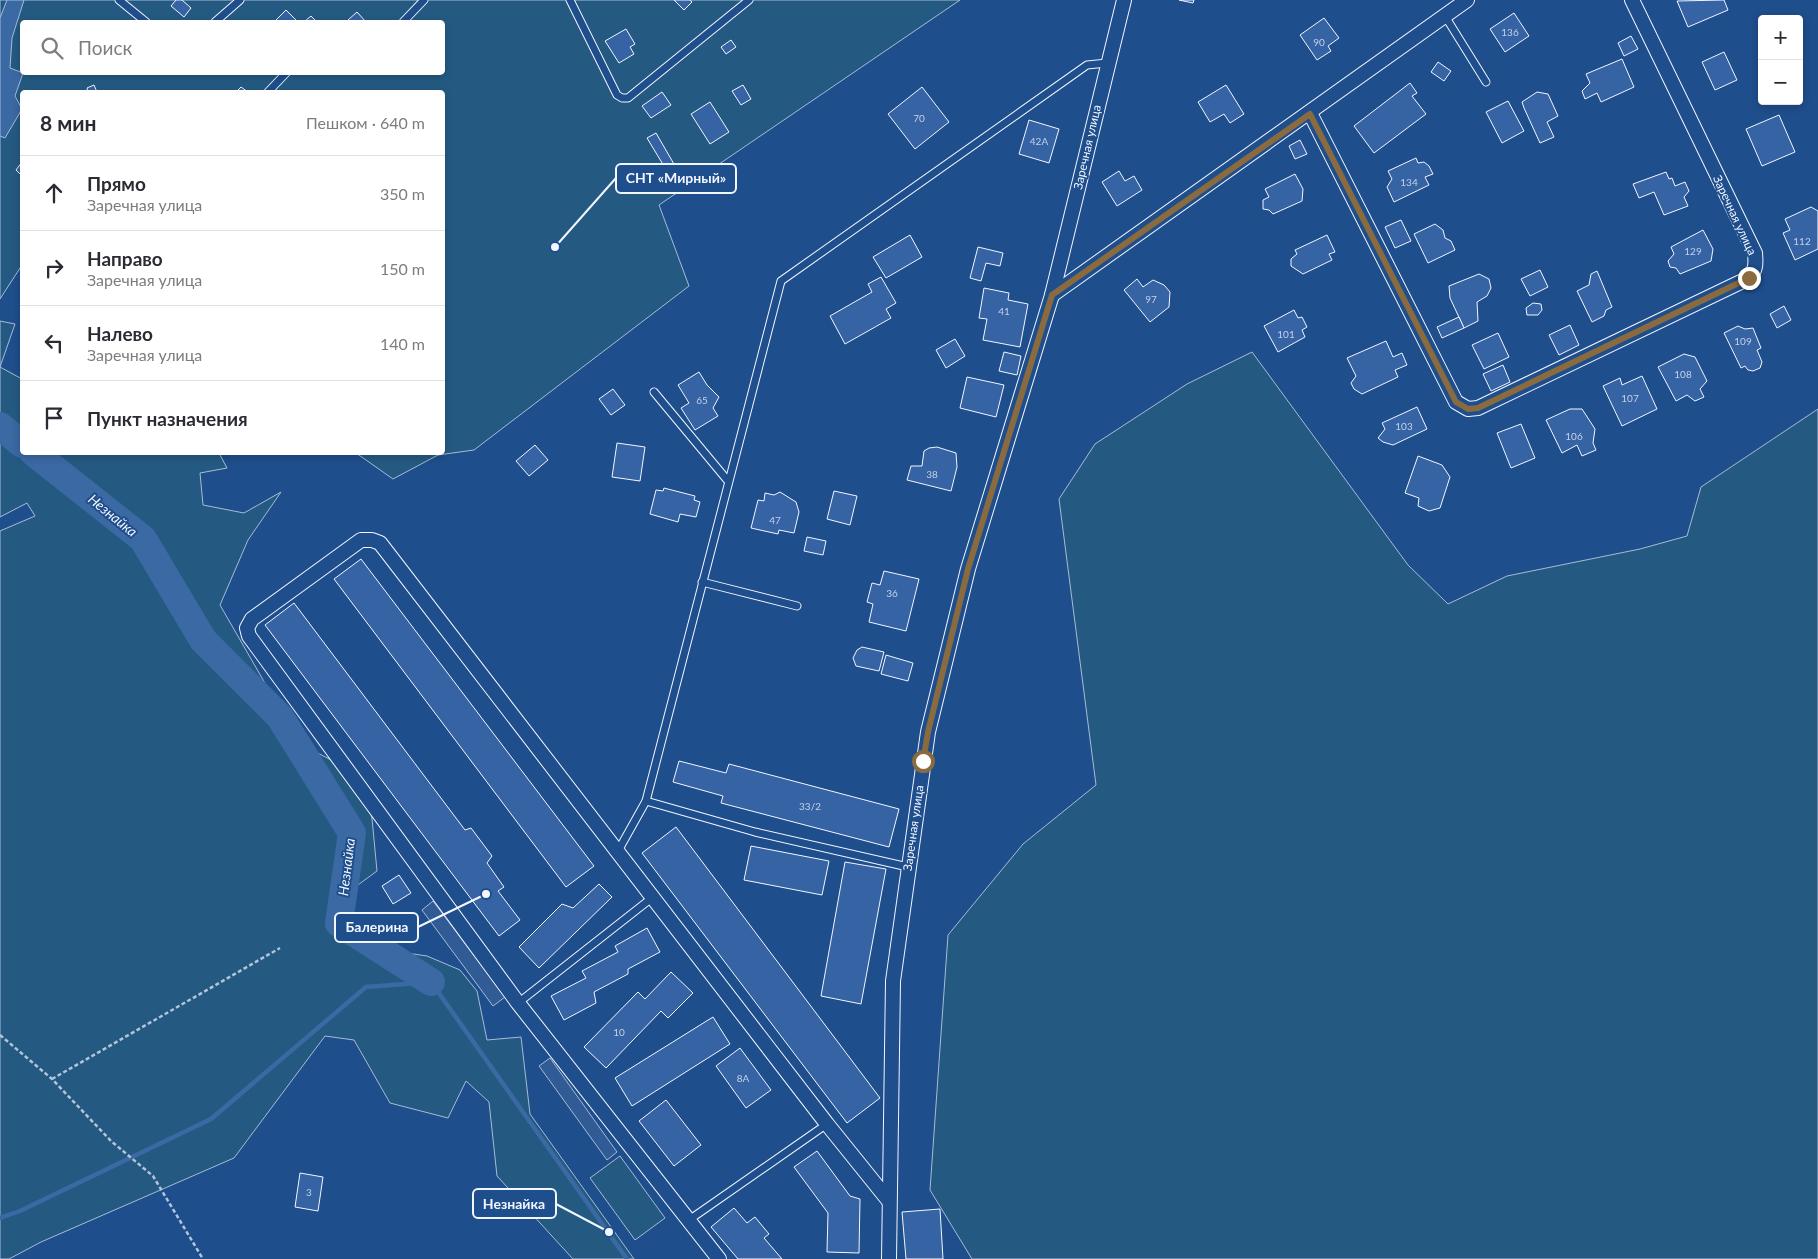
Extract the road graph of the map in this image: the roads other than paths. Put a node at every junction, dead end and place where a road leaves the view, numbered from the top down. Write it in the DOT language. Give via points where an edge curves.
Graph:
graph roads {
  1 [pos="119,0"];
  2 [pos="240,0"];
  3 [pos="424,0"];
  4 [pos="570,0"];
  5 [pos="749,0"];
  6 [pos="1124,0"];
  7 [pos="1467,0"];
  8 [pos="1632,0"];
  9 [pos="1445,16"];
  10 [pos="144,20"];
  11 [pos="217,20"];
  12 [pos="404,20"];
  13 [pos="1107,63"];
  14 [pos="284,75"];
  15 [pos="1486,82"];
  16 [pos="270,90"];
  17 [pos="1310,114"];
  18 [pos="1052,295"];
  19 [pos="654,392"];
  20 [pos="728,481"];
  21 [pos="702,582"];
  22 [pos="797,606"];
  23 [pos="646,802"];
  24 [pos="618,851"];
  25 [pos="908,867"];
  26 [pos="653,897"];
  27 [pos="518,1003"];
  28 [pos="827,1124"];
  29 [pos="889,1201"];
  30 [pos="689,1220"];
  31 [pos="719,1259"];
  32 [pos="889,1259"];
  1 -- 10 [label="lane"];
  2 -- 11 [label="lane"];
  3 -- 12 [label="lane"];
  4 -- 5 [label="lane" via="617,95 628,98"];
  6 -- 13 [label="street, Заречная улица"];
  7 -- 9 [label="street"];
  8 -- 17 [label="street, Заречная улица" via="1755,253 1754,272 1749,278 1478,408 1468,409 1456,402"];
  9 -- 15 [label="lane"];
  9 -- 17 [label="street"];
  13 -- 18 [label="street, Заречная улица"];
  13 -- 20 [label="lane" via="1088,65 780,281"];
  14 -- 16 [label="lane"];
  17 -- 18 [label="street"];
  18 -- 25 [label="street, Заречная улица" via="968,569 928,732"];
  19 -- 20 [label="lane"];
  20 -- 21 [label="lane"];
  21 -- 22 [label="lane"];
  21 -- 23 [label="lane"];
  23 -- 24 [label="lane"];
  23 -- 25 [label="lane" via="756,832"];
  24 -- 26 [label="street"];
  24 -- 27 [label="street" via="380,543 361,540 252,619 247,628 249,636"];
  25 -- 29 [label="street, Заречная улица" via="893,981"];
  26 -- 27 [label="lane"];
  26 -- 28 [label="street"];
  27 -- 30 [label="street"];
  28 -- 29 [label="street"];
  28 -- 30 [label="lane"];
  29 -- 32 [label="street, Заречная улица"];
  30 -- 31 [label="street"];
}
